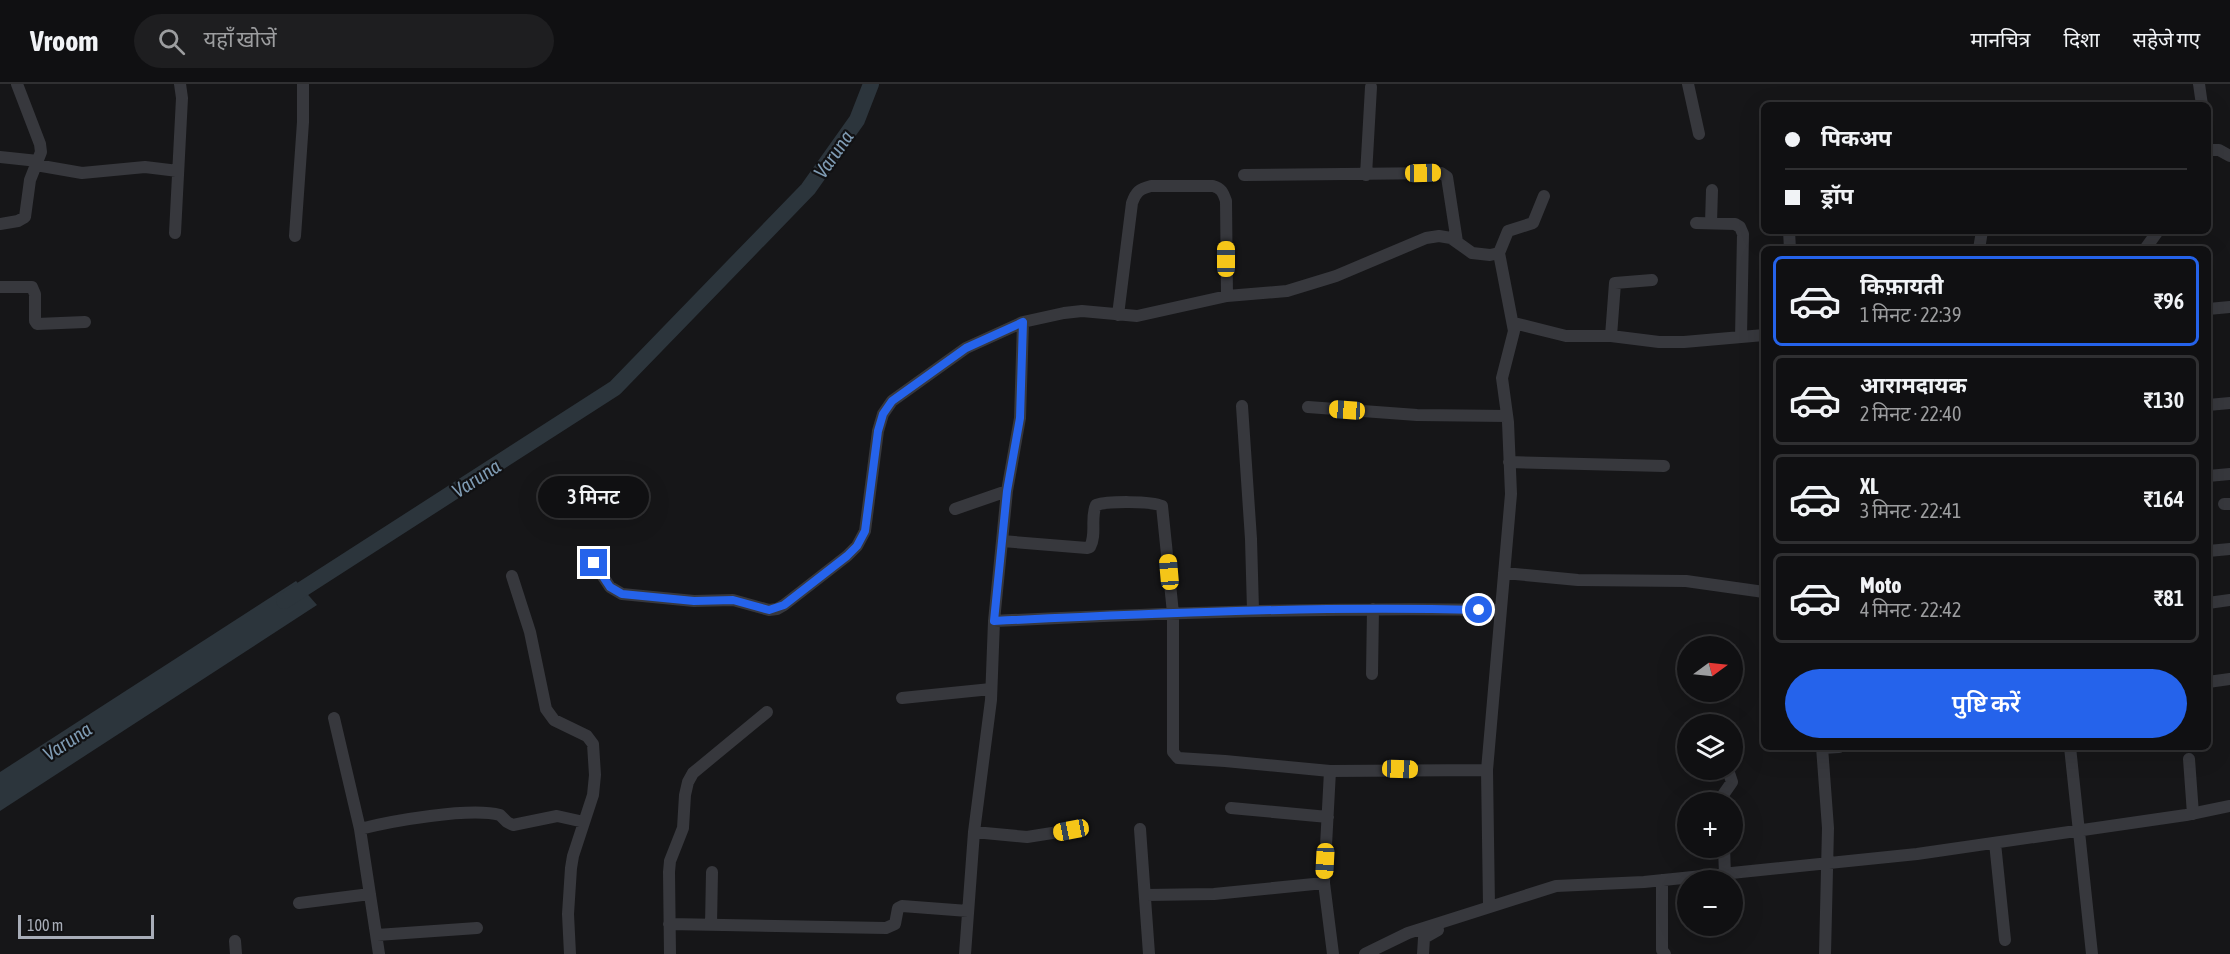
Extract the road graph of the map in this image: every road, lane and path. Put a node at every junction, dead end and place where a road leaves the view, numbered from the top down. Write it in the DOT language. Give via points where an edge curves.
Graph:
graph roads {
  1 [pos="17,84"];
  2 [pos="180,84"];
  3 [pos="303,84"];
  4 [pos="1688,84"];
  5 [pos="2199,84"];
  6 [pos="1371,87"];
  7 [pos="2202,102"];
  8 [pos="1699,134"];
  9 [pos="2211,150"];
  10 [pos="2230,156"];
  11 [pos="0,157"];
  12 [pos="37,163"];
  13 [pos="178,171"];
  14 [pos="1366,174"];
  15 [pos="1244,176"];
  16 [pos="1712,190"];
  17 [pos="1544,196"];
  18 [pos="0,224"];
  19 [pos="1696,224"];
  20 [pos="1712,224"];
  21 [pos="175,234"];
  22 [pos="295,236"];
  23 [pos="1457,242"];
  24 [pos="1498,253"];
  25 [pos="1652,280"];
  26 [pos="0,287"];
  27 [pos="1227,296"];
  28 [pos="2230,308"];
  29 [pos="2211,309"];
  30 [pos="1118,315"];
  31 [pos="85,322"];
  32 [pos="1023,322"];
  33 [pos="1514,323"];
  34 [pos="1761,335"];
  35 [pos="1611,336"];
  36 [pos="1741,337"];
  37 [pos="2230,404"];
  38 [pos="2211,405"];
  39 [pos="1242,406"];
  40 [pos="1308,407"];
  41 [pos="1507,416"];
  42 [pos="1509,462"];
  43 [pos="1664,466"];
  44 [pos="2230,474"];
  45 [pos="2211,476"];
  46 [pos="1007,491"];
  47 [pos="955,509"];
  48 [pos="1002,541"];
  49 [pos="2230,549"];
  50 [pos="2211,551"];
  51 [pos="594,563"];
  52 [pos="1504,573"];
  53 [pos="512,576"];
  54 [pos="1761,592"];
  55 [pos="2230,600"];
  56 [pos="2211,603"];
  57 [pos="1373,609"];
  58 [pos="1253,610"];
  59 [pos="1499,610"];
  60 [pos="1173,613"];
  61 [pos="994,621"];
  62 [pos="1372,674"];
  63 [pos="2230,679"];
  64 [pos="2211,682"];
  65 [pos="991,689"];
  66 [pos="902,698"];
  67 [pos="767,712"];
  68 [pos="334,718"];
  69 [pos="1822,750"];
  70 [pos="2070,750"];
  71 [pos="2189,759"];
  72 [pos="1487,770"];
  73 [pos="1330,771"];
  74 [pos="2230,806"];
  75 [pos="1232,808"];
  76 [pos="2193,814"];
  77 [pos="1328,817"];
  78 [pos="584,822"];
  79 [pos="360,829"];
  80 [pos="1140,829"];
  81 [pos="1071,830"];
  82 [pos="2078,831"];
  83 [pos="974,832"];
  84 [pos="1995,843"];
  85 [pos="1827,864"];
  86 [pos="712,872"];
  87 [pos="1743,872"];
  88 [pos="1677,879"];
  89 [pos="1662,880"];
  90 [pos="1324,883"];
  91 [pos="370,894"];
  92 [pos="1146,895"];
  93 [pos="299,903"];
  94 [pos="1489,906"];
  95 [pos="968,911"];
  96 [pos="1456,917"];
  97 [pos="669,924"];
  98 [pos="711,925"];
  99 [pos="477,928"];
  100 [pos="377,935"];
  101 [pos="2005,940"];
  102 [pos="235,941"];
  103 [pos="236,954"];
  104 [pos="379,954"];
  105 [pos="570,954"];
  106 [pos="669,954"];
  107 [pos="965,954"];
  108 [pos="1149,954"];
  109 [pos="1333,954"];
  110 [pos="1365,954"];
  111 [pos="1423,954"];
  112 [pos="1665,954"];
  113 [pos="1825,954"];
  114 [pos="2092,954"];
  1 -- 12 [label="street" via="42,148"];
  2 -- 13 [label="street"];
  3 -- 22 [label="street"];
  4 -- 8 [label="street"];
  5 -- 7 [label="street"];
  6 -- 14 [label="street"];
  9 -- 10 [label="street"];
  11 -- 12 [label="street"];
  12 -- 13 [label="street" via="82,173 145,167"];
  12 -- 18 [label="street" via="30,180 25,218"];
  13 -- 21 [label="street"];
  14 -- 15 [label="street"];
  14 -- 23 [label="street" via="1445,174"];
  16 -- 20 [label="street"];
  17 -- 24 [label="street" via="1533,223 1508,231"];
  19 -- 20 [label="street"];
  20 -- 36 [label="street" via="1735,224 1743,234"];
  23 -- 24 [label="street" via="1472,254"];
  23 -- 27 [label="street" via="1439,236 1426,238 1302,287"];
  24 -- 33 [label="street"];
  25 -- 35 [label="street" via="1615,283"];
  26 -- 31 [label="street" via="32,286 37,324"];
  27 -- 30 [label="street" via="1137,316"];
  27 -- 30 [label="street" via="1224,193 1213,186 1151,186 1136,193 1132,203"];
  28 -- 29 [label="street"];
  30 -- 32 [label="street" via="1082,311"];
  32 -- 46 [label="street" via="1020,418"];
  32 -- 51 [label="street" via="966,348 892,401 878,431 861,539 847,556 777,609 762,609 733,600 694,601 622,594 610,587"];
  33 -- 35 [label="street" via="1566,336"];
  33 -- 41 [label="street" via="1502,378"];
  34 -- 36 [label="street"];
  35 -- 36 [label="street" via="1670,342"];
  37 -- 38 [label="street"];
  39 -- 58 [label="street"];
  40 -- 41 [label="street" via="1417,415"];
  41 -- 42 [label="street"];
  42 -- 43 [label="street"];
  42 -- 52 [label="street" via="1511,494"];
  44 -- 45 [label="street"];
  46 -- 47 [label="street"];
  46 -- 48 [label="street"];
  48 -- 60 [label="street" via="1087,548 1094,539 1095,505 1159,504 1164,510"];
  48 -- 61 [label="street"];
  49 -- 50 [label="street"];
  52 -- 54 [label="street" via="1560,579 1686,580"];
  52 -- 59 [label="street"];
  53 -- 78 [label="street" via="530,632 546,708 555,720 587,736 593,744 595,784"];
  55 -- 56 [label="street"];
  57 -- 58 [label="street"];
  57 -- 59 [label="street"];
  57 -- 62 [label="street"];
  58 -- 60 [label="street"];
  59 -- 72 [label="street"];
  60 -- 61 [label="street"];
  60 -- 73 [label="street" via="1175,756"];
  61 -- 65 [label="street"];
  63 -- 64 [label="street"];
  65 -- 66 [label="street"];
  65 -- 83 [label="street"];
  67 -- 97 [label="street" via="699,767 688,782 683,828 670,861"];
  68 -- 79 [label="street"];
  69 -- 85 [label="street"];
  70 -- 82 [label="street"];
  71 -- 76 [label="street"];
  72 -- 73 [label="street"];
  72 -- 94 [label="street"];
  73 -- 77 [label="street"];
  74 -- 76 [label="street"];
  75 -- 77 [label="street"];
  76 -- 82 [label="street"];
  77 -- 90 [label="street"];
  78 -- 79 [label="street" via="557,816 513,825 495,813 470,812"];
  78 -- 105 [label="street" via="571,868"];
  79 -- 91 [label="street"];
  80 -- 92 [label="street"];
  81 -- 83 [label="street" via="1027,837"];
  82 -- 84 [label="street"];
  82 -- 114 [label="street"];
  83 -- 95 [label="street"];
  84 -- 85 [label="street"];
  84 -- 101 [label="street"];
  85 -- 87 [label="street"];
  85 -- 113 [label="street"];
  86 -- 98 [label="street"];
  88 -- 89 [label="street"];
  89 -- 94 [label="street" via="1556,886"];
  89 -- 112 [label="street"];
  90 -- 92 [label="street" via="1214,894"];
  90 -- 109 [label="street"];
  91 -- 93 [label="street"];
  91 -- 100 [label="street"];
  92 -- 108 [label="street"];
  94 -- 96 [label="street"];
  95 -- 98 [label="street" via="902,906 898,908 895,924 886,928"];
  95 -- 107 [label="street"];
  96 -- 110 [label="street" via="1408,933"];
  96 -- 111 [label="street" via="1426,935"];
  97 -- 98 [label="street"];
  97 -- 106 [label="street"];
  99 -- 100 [label="street"];
  100 -- 104 [label="street"];
  102 -- 103 [label="street"];
}
